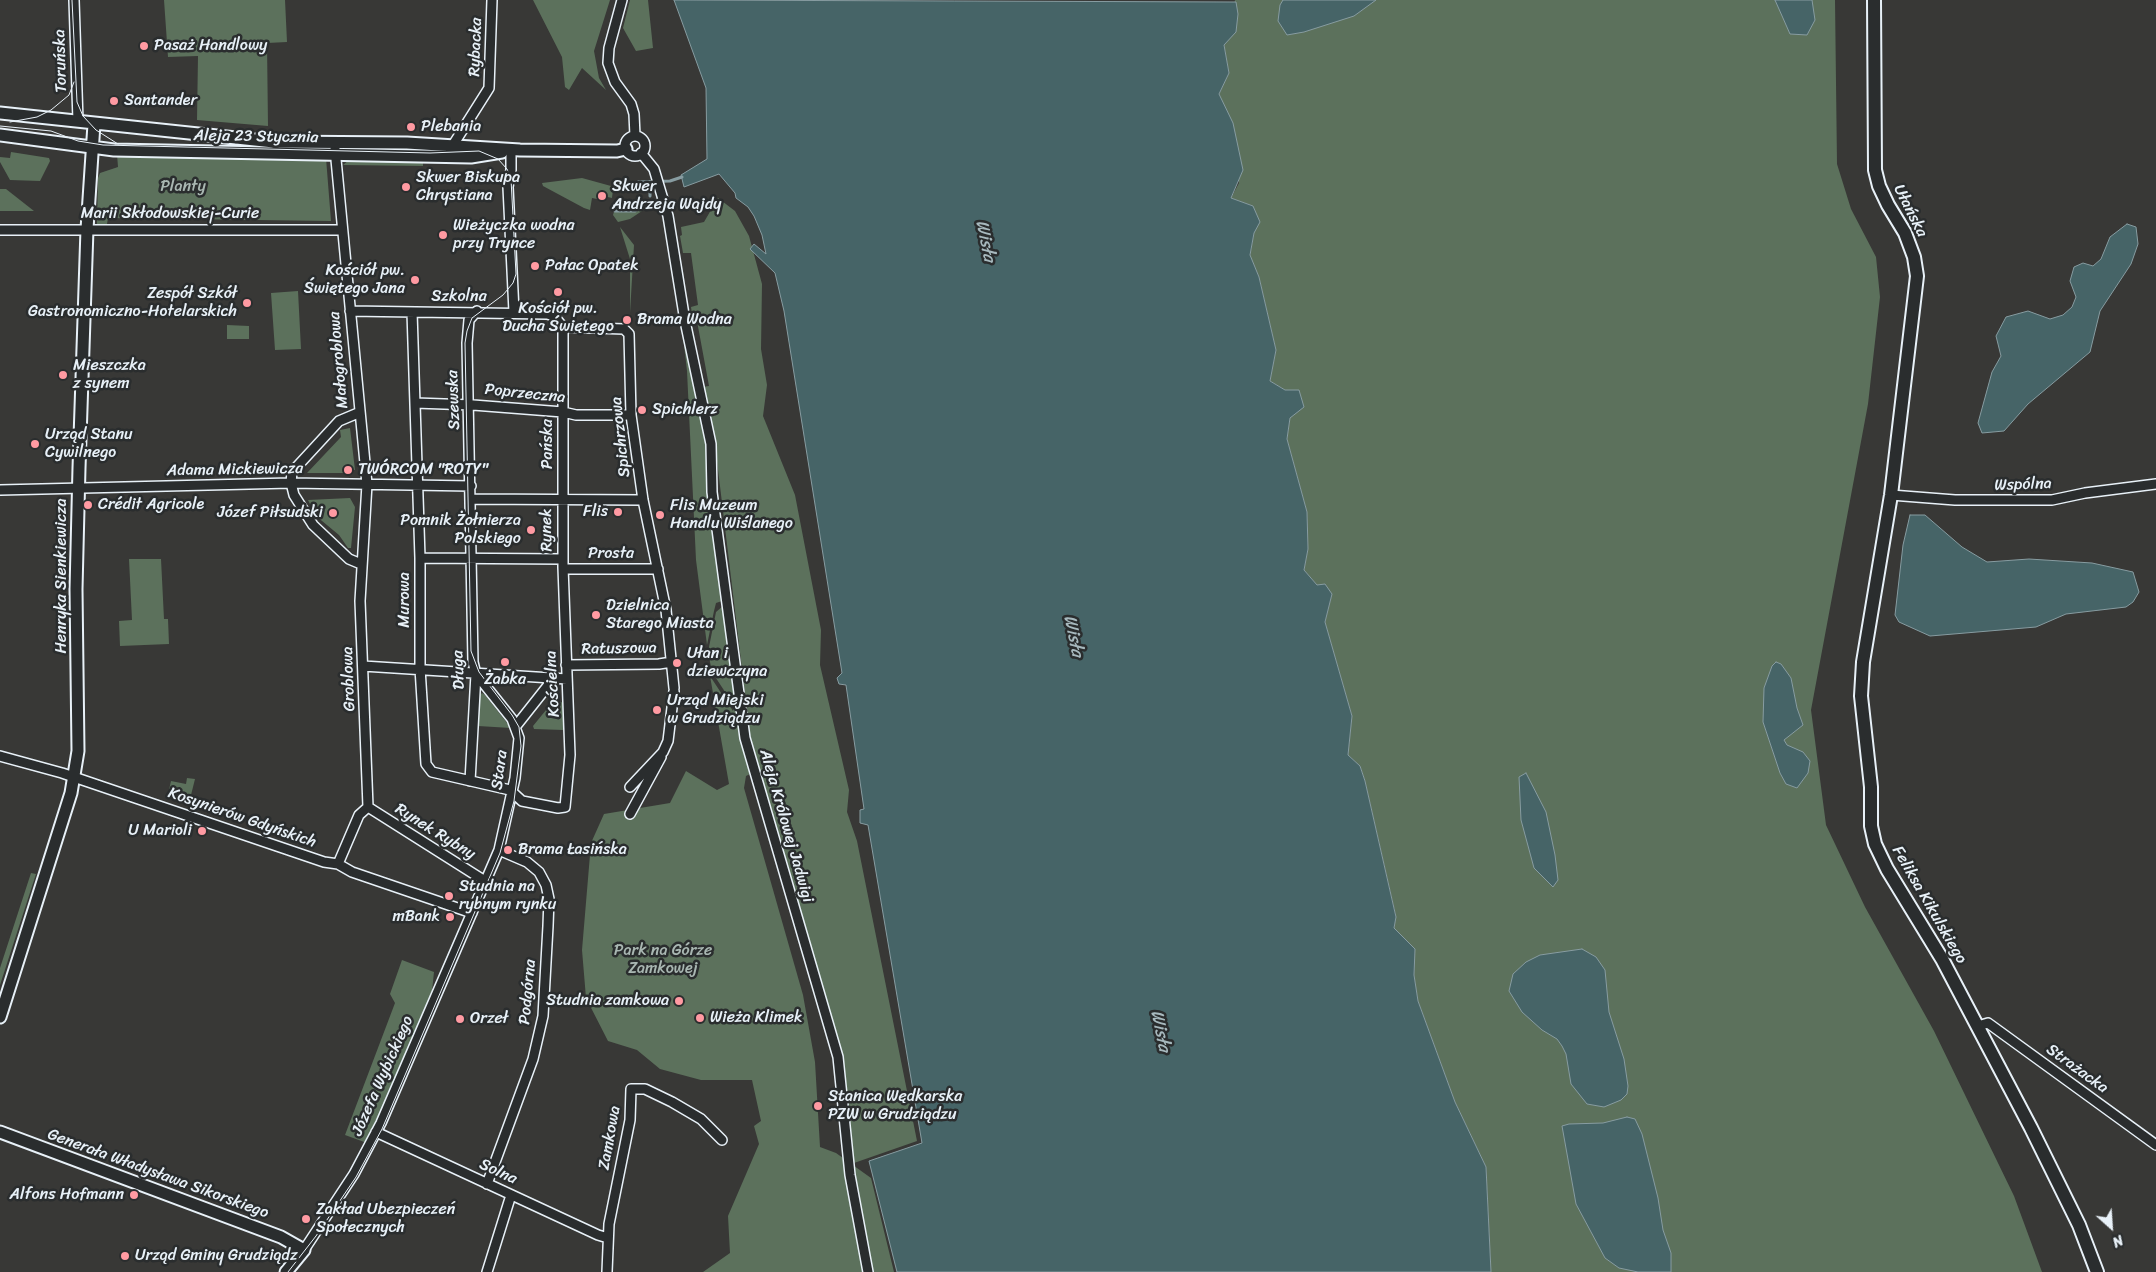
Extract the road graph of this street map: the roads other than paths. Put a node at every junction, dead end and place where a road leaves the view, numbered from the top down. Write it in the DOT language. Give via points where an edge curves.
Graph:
graph roads {
  1 [pos="74,0"];
  2 [pos="492,0"];
  3 [pos="622,0"];
  4 [pos="1874,0"];
  5 [pos="0,113"];
  6 [pos="78,120"];
  7 [pos="94,124"];
  8 [pos="0,135"];
  9 [pos="635,136"];
  10 [pos="334,143"];
  11 [pos="453,145"];
  12 [pos="91,148"];
  13 [pos="626,149"];
  14 [pos="511,150"];
  15 [pos="641,153"];
  16 [pos="334,156"];
  17 [pos="87,229"];
  18 [pos="0,230"];
  19 [pos="341,230"];
  20 [pos="350,311"];
  21 [pos="412,312"];
  22 [pos="477,312"];
  23 [pos="514,312"];
  24 [pos="562,327"];
  25 [pos="415,403"];
  26 [pos="469,404"];
  27 [pos="563,412"];
  28 [pos="358,413"];
  29 [pos="631,415"];
  30 [pos="292,484"];
  31 [pos="366,484"];
  32 [pos="2156,484"];
  33 [pos="417,485"];
  34 [pos="79,488"];
  35 [pos="0,490"];
  36 [pos="471,492"];
  37 [pos="1891,494"];
  38 [pos="643,500"];
  39 [pos="562,501"];
  40 [pos="420,558"];
  41 [pos="472,559"];
  42 [pos="563,559"];
  43 [pos="361,564"];
  44 [pos="563,569"];
  45 [pos="658,569"];
  46 [pos="672,662"];
  47 [pos="566,665"];
  48 [pos="363,666"];
  49 [pos="420,668"];
  50 [pos="476,674"];
  51 [pos="550,678"];
  52 [pos="567,679"];
  53 [pos="516,726"];
  54 [pos="663,752"];
  55 [pos="0,756"];
  56 [pos="74,778"];
  57 [pos="470,781"];
  58 [pos="630,787"];
  59 [pos="512,792"];
  60 [pos="368,807"];
  61 [pos="564,807"];
  62 [pos="630,814"];
  63 [pos="500,850"];
  64 [pos="338,864"];
  65 [pos="486,881"];
  66 [pos="472,913"];
  67 [pos="0,1017"];
  68 [pos="1978,1026"];
  69 [pos="0,1132"];
  70 [pos="376,1132"];
  71 [pos="722,1140"];
  72 [pos="2156,1144"];
  73 [pos="487,1184"];
  74 [pos="511,1195"];
  75 [pos="608,1238"];
  76 [pos="304,1250"];
  77 [pos="286,1272"];
  78 [pos="487,1272"];
  79 [pos="607,1272"];
  80 [pos="868,1272"];
  81 [pos="2098,1272"];
  1 -- 6 [label="street, Toruńska"];
  2 -- 11 [label="street, Rybacka" via="489,88"];
  3 -- 9 [label="street" via="608,64 615,82 631,104"];
  4 -- 37 [label="main road, Ułańska" via="1875,170 1888,205 1906,234 1917,276"];
  5 -- 6 [label="street, Aleja 23 Stycznia"];
  6 -- 7 [label="street, Aleja 23 Stycznia"];
  7 -- 10 [label="street, Aleja 23 Stycznia" via="230,139"];
  7 -- 12 [label="street, Henryka Sienkiewicza"];
  8 -- 12 [label="street, Aleja 23 Stycznia"];
  9 -- 13 [label="street" via="626,141"];
  9 -- 15 [label="street" via="644,144"];
  10 -- 11 [label="street, Aleja 23 Stycznia"];
  10 -- 16 [label="street, Małogroblowa"];
  11 -- 14 [label="street, Aleja 23 Stycznia"];
  12 -- 16 [label="street, Aleja 23 Stycznia"];
  12 -- 17 [label="street, Henryka Sienkiewicza"];
  13 -- 14 [label="street, Aleja 23 Stycznia"];
  13 -- 15 [label="street" via="633,155"];
  14 -- 16 [label="street, Aleja 23 Stycznia" via="471,157"];
  14 -- 23 [label="street" via="508,199"];
  15 -- 80 [label="street, Aleja Królowej Jadwigi" via="654,169 662,194 672,237 684,321 711,444 712,492 745,738 838,1057 850,1175"];
  16 -- 19 [label="street, Małogroblowa"];
  17 -- 18 [label="street, Marii Skłodowskiej-Curie"];
  17 -- 19 [label="street, Marii Skłodowskiej-Curie"];
  17 -- 34 [label="street, Henryka Sienkiewicza"];
  19 -- 20 [label="street, Małogroblowa"];
  20 -- 21 [label="street, Szkolna"];
  20 -- 28 [label="street, Małogroblowa"];
  21 -- 22 [label="street, Szkolna"];
  21 -- 25 [label="street, Murowa"];
  22 -- 23 [label="street, Szkolna"];
  22 -- 26 [label="street, Szewska" via="469,320 468,328"];
  23 -- 24 [label="street, Szkolna" via="554,316"];
  24 -- 27 [label="street, Pańska"];
  24 -- 29 [label="street, Spichrzowa" via="627,331 630,341"];
  25 -- 26 [label="street, Poprzeczna"];
  25 -- 33 [label="street, Murowa"];
  26 -- 27 [label="street, Poprzeczna"];
  26 -- 36 [label="street, Szewska"];
  27 -- 29 [label="street, Poprzeczna"];
  27 -- 39 [label="street, Pańska"];
  28 -- 30 [label="street" via="339,421 292,472"];
  28 -- 31 [label="street, Małogroblowa"];
  29 -- 38 [label="street, Spichrzowa"];
  30 -- 31 [label="street, Adama Mickiewicza"];
  30 -- 34 [label="street, Adama Mickiewicza"];
  30 -- 43 [label="street" via="294,495 313,525 350,559"];
  31 -- 33 [label="street, Adama Mickiewicza"];
  31 -- 43 [label="street, Groblowa"];
  32 -- 37 [label="street, Wspólna" via="2052,500 2014,502"];
  33 -- 36 [label="street, Adama Mickiewicza"];
  33 -- 40 [label="street, Murowa"];
  34 -- 35 [label="street, Adama Mickiewicza"];
  34 -- 56 [label="street, Henryka Sienkiewicza" via="76,589 78,751"];
  36 -- 39 [label="street, Rynek"];
  36 -- 41 [label="street"];
  37 -- 68 [label="main road, Feliksa Kikulskiego" via="1863,662 1861,696 1872,787 1871,826 1875,844 1887,869"];
  38 -- 39 [label="street"];
  38 -- 45 [label="street, Spichrzowa"];
  39 -- 42 [label="street, Rynek"];
  40 -- 41 [label="street, Rynek"];
  40 -- 49 [label="street, Murowa"];
  41 -- 42 [label="street, Rynek"];
  41 -- 50 [label="street, Długa" via="473,662"];
  42 -- 44 [label="street, Kościelna"];
  43 -- 48 [label="street, Groblowa"];
  44 -- 45 [label="street, Prosta"];
  44 -- 47 [label="street, Kościelna"];
  45 -- 46 [label="street, Spichrzowa"];
  46 -- 47 [label="street, Ratuszowa"];
  46 -- 54 [label="street, Spichrzowa" via="671,728"];
  47 -- 52 [label="street, Kościelna"];
  48 -- 49 [label="street"];
  48 -- 60 [label="street, Groblowa"];
  49 -- 50 [label="street"];
  49 -- 57 [label="street, Murowa" via="426,764 432,772"];
  50 -- 51 [label="street"];
  50 -- 53 [label="street"];
  50 -- 57 [label="street, Długa"];
  51 -- 52 [label="street"];
  51 -- 53 [label="street" via="550,683"];
  52 -- 61 [label="street, Kościelna" via="570,755"];
  53 -- 59 [label="street, Stara" via="519,746"];
  54 -- 58 [label="street, Spichrzowa"];
  54 -- 62 [label="street"];
  55 -- 56 [label="street, Kosynierów Gdyńskich"];
  56 -- 64 [label="street, Kosynierów Gdyńskich"];
  56 -- 67 [label="street, Henryka Sienkiewicza"];
  57 -- 59 [label="street, Murowa"];
  59 -- 61 [label="street, Murowa" via="522,801"];
  59 -- 63 [label="street, Stara"];
  60 -- 64 [label="street" via="359,815"];
  60 -- 65 [label="street, Rynek Rybny"];
  63 -- 65 [label="street, Stara"];
  63 -- 73 [label="street, Podgórna" via="527,862 539,872 549,899 548,926 540,1032"];
  64 -- 66 [label="street, Kosynierów Gdyńskich" via="352,872"];
  65 -- 66 [label="street, Józefa Wybickiego"];
  66 -- 70 [label="street, Józefa Wybickiego"];
  68 -- 72 [label="street, Strażacka" via="1988,1023"];
  68 -- 81 [label="main road, Feliksa Kikulskiego" via="2079,1225"];
  69 -- 76 [label="street, Generała Władysława Sikorskiego" via="281,1237"];
  70 -- 73 [label="street, Solna"];
  70 -- 76 [label="street, Józefa Wybickiego" via="354,1174"];
  71 -- 75 [label="street, Zamkowa" via="701,1119 672,1102 645,1089 630,1089 630,1120 608,1224"];
  73 -- 74 [label="street, Solna"];
  74 -- 75 [label="street, Solna"];
  74 -- 78 [label="street"];
  75 -- 79 [label="street"];
  76 -- 77 [label="street, Józefa Wybickiego"];
}
